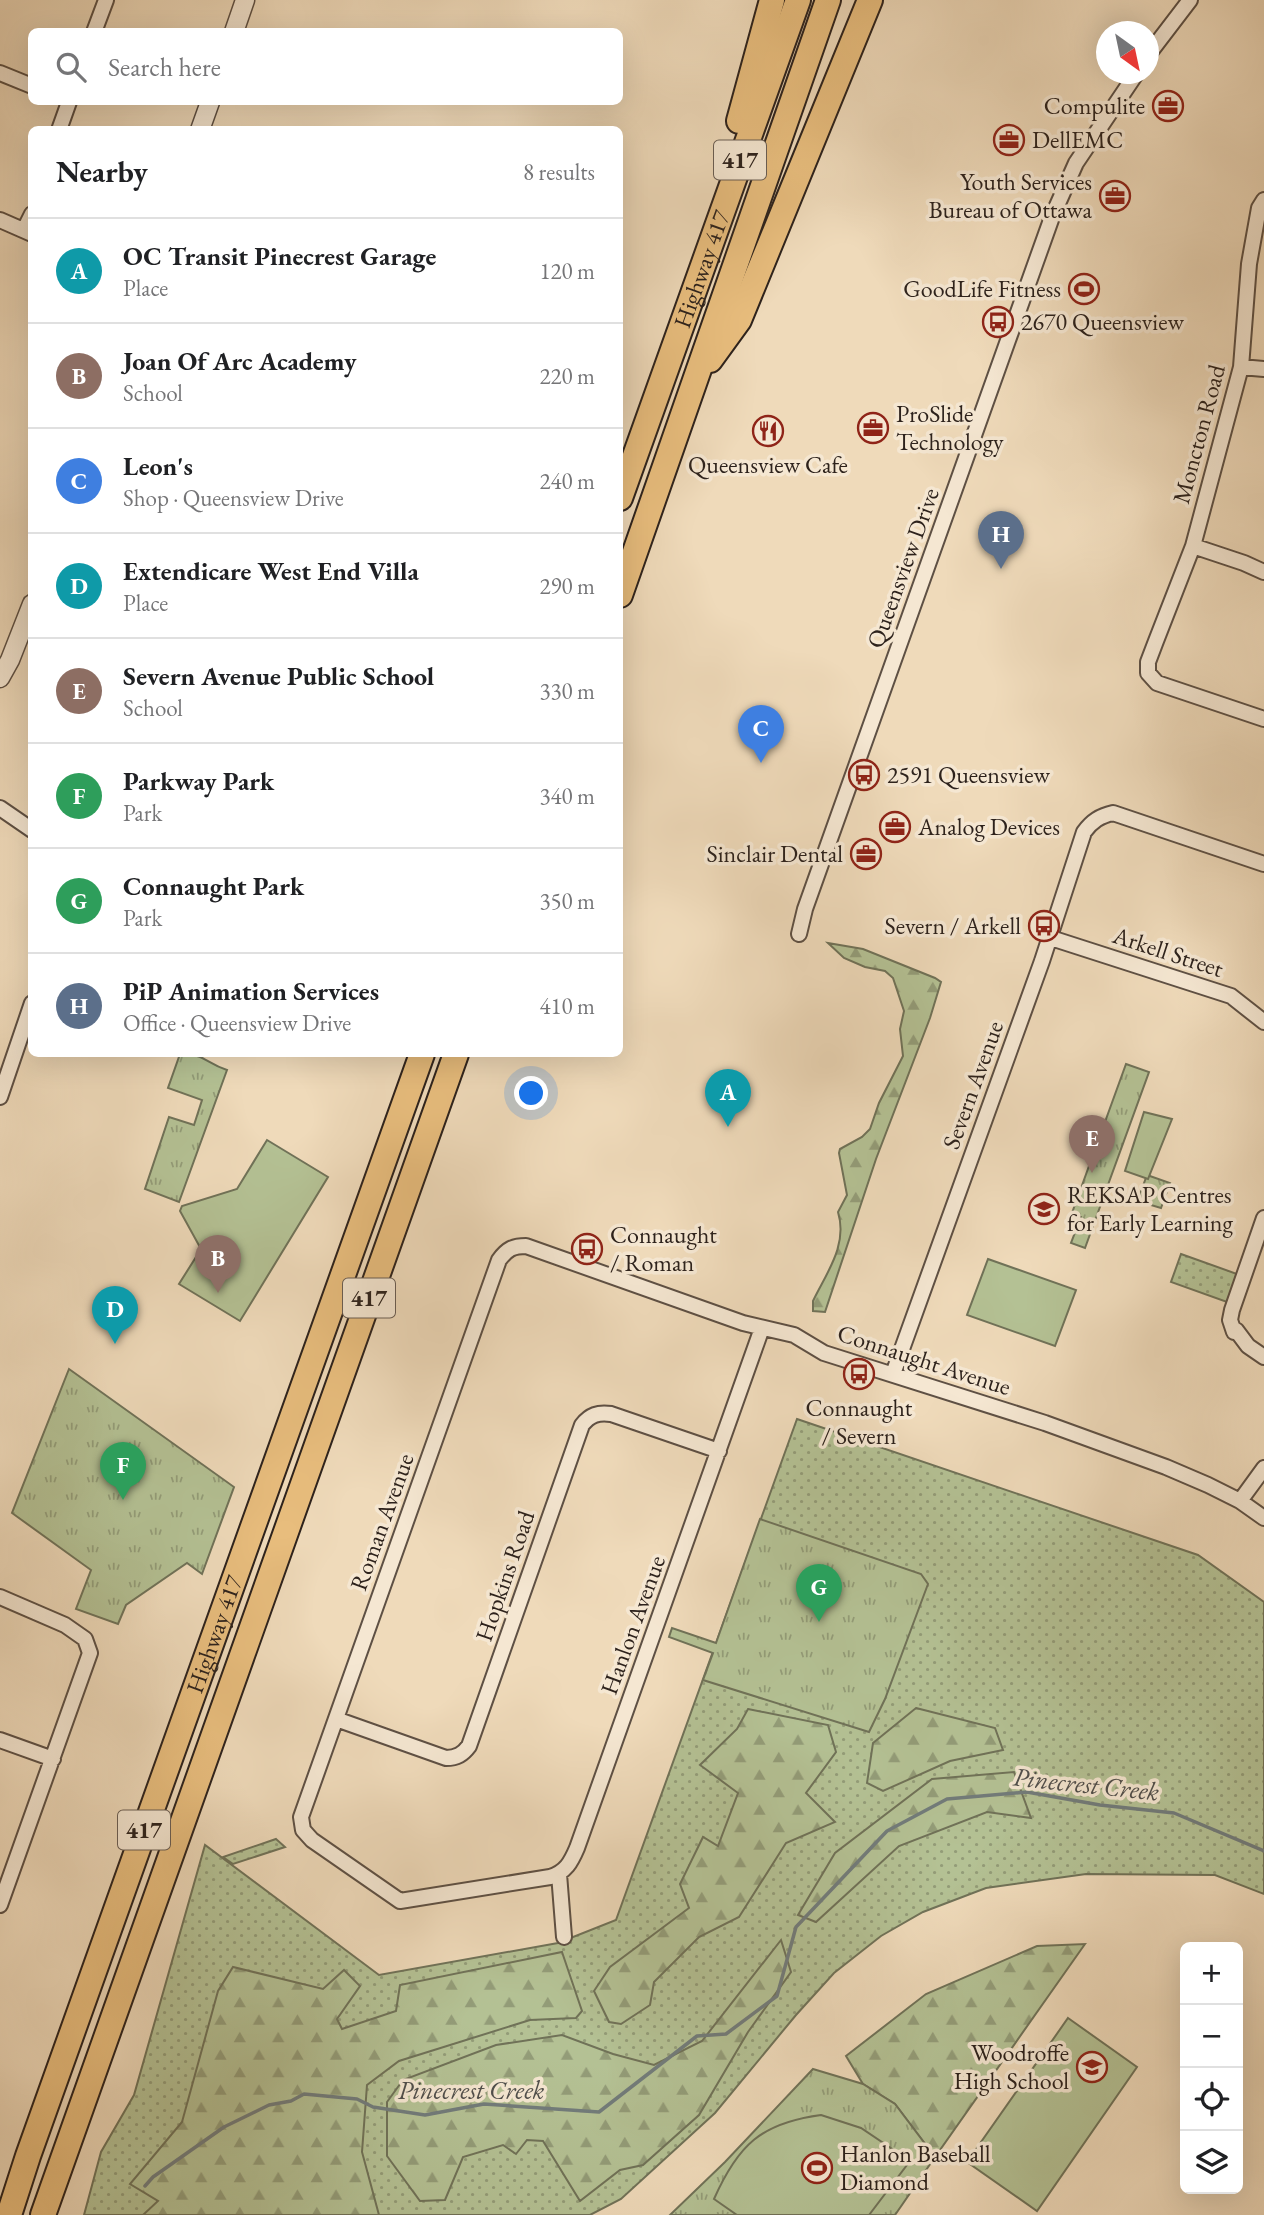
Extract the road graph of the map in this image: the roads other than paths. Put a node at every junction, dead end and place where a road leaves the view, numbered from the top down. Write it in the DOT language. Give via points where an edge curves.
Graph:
graph roads {
  1 [pos="106,0"];
  2 [pos="245,0"];
  3 [pos="772,0"];
  4 [pos="798,0"];
  5 [pos="828,0"];
  6 [pos="870,0"];
  7 [pos="1190,0"];
  8 [pos="96,28"];
  9 [pos="235,28"];
  10 [pos="1159,42"];
  11 [pos="0,73"];
  12 [pos="28,84"];
  13 [pos="1129,84"];
  14 [pos="67,105"];
  15 [pos="209,105"];
  16 [pos="61,126"];
  17 [pos="201,126"];
  18 [pos="1264,200"];
  19 [pos="0,220"];
  20 [pos="28,232"];
  21 [pos="681,321"];
  22 [pos="1241,367"];
  23 [pos="1264,369"];
  24 [pos="695,380"];
  25 [pos="623,489"];
  26 [pos="1193,546"];
  27 [pos="1264,572"];
  28 [pos="623,586"];
  29 [pos="28,614"];
  30 [pos="0,678"];
  31 [pos="1264,719"];
  32 [pos="0,808"];
  33 [pos="28,827"];
  34 [pos="1264,864"];
  35 [pos="799,934"];
  36 [pos="1051,938"];
  37 [pos="28,1015"];
  38 [pos="1264,1022"];
  39 [pos="421,1057"];
  40 [pos="455,1057"];
  41 [pos="0,1097"];
  42 [pos="1264,1219"];
  43 [pos="526,1245"];
  44 [pos="762,1328"];
  45 [pos="1264,1357"];
  46 [pos="892,1374"];
  47 [pos="719,1451"];
  48 [pos="1264,1468"];
  49 [pos="1240,1501"];
  50 [pos="1264,1518"];
  51 [pos="0,1597"];
  52 [pos="336,1719"];
  53 [pos="0,1740"];
  54 [pos="53,1759"];
  55 [pos="559,1874"];
  56 [pos="5,1877"];
  57 [pos="0,1905"];
  58 [pos="564,1937"];
  59 [pos="28,2156"];
  60 [pos="1,2215"];
  61 [pos="9,2215"];
  62 [pos="43,2215"];
  1 -- 8 [label="street"];
  2 -- 9 [label="street"];
  3 -- 21 [label="highway"];
  4 -- 21 [label="highway, Highway 417 / 417"];
  5 -- 24 [label="highway, 417"];
  6 -- 24 [label="highway" via="739,320"];
  7 -- 10 [label="street"];
  11 -- 12 [label="street"];
  13 -- 35 [label="street, Queensview Drive" via="1076,163 1052,217"];
  14 -- 16 [label="street"];
  15 -- 17 [label="street"];
  18 -- 22 [label="street, Moncton Road" via="1250,262"];
  19 -- 20 [label="street"];
  21 -- 25 [label="highway, Highway 417 / 417"];
  22 -- 23 [label="street"];
  22 -- 26 [label="street, Moncton Road"];
  24 -- 28 [label="highway, 417"];
  26 -- 27 [label="street"];
  26 -- 31 [label="street, Moncton Road" via="1147,673 1157,684"];
  29 -- 30 [label="street"];
  32 -- 33 [label="street"];
  34 -- 36 [label="street, Severn Avenue" via="1113,813 1101,816 1084,832"];
  36 -- 38 [label="street, Arkell Street" via="1231,996"];
  36 -- 46 [label="street, Severn Avenue"];
  37 -- 41 [label="street"];
  39 -- 59 [label="highway, Highway 417 / 417"];
  40 -- 62 [label="highway, 417"];
  42 -- 45 [label="street" via="1230,1320 1234,1332"];
  43 -- 44 [label="street, Connaught Avenue"];
  43 -- 52 [label="street, Roman Avenue" via="514,1246 499,1260"];
  44 -- 46 [label="street, Connaught Avenue" via="794,1335 824,1353"];
  44 -- 47 [label="street, Hanlon Avenue"];
  46 -- 49 [label="street, Connaught Avenue" via="1045,1423"];
  47 -- 52 [label="street, Hopkins Road" via="611,1414 602,1412 588,1418 464,1752 446,1758"];
  47 -- 55 [label="street, Hanlon Avenue" via="577,1848"];
  48 -- 49 [label="street"];
  49 -- 50 [label="street, Connaught Avenue"];
  51 -- 54 [label="street" via="65,1625 88,1646 90,1653"];
  52 -- 55 [label="street, Roman Avenue" via="301,1817 303,1830 312,1840 400,1901"];
  53 -- 54 [label="street"];
  54 -- 56 [label="street"];
  55 -- 58 [label="street"];
  56 -- 57 [label="street"];
  59 -- 60 [label="highway"];
  59 -- 61 [label="highway, Highway 417 / 417"];
}
